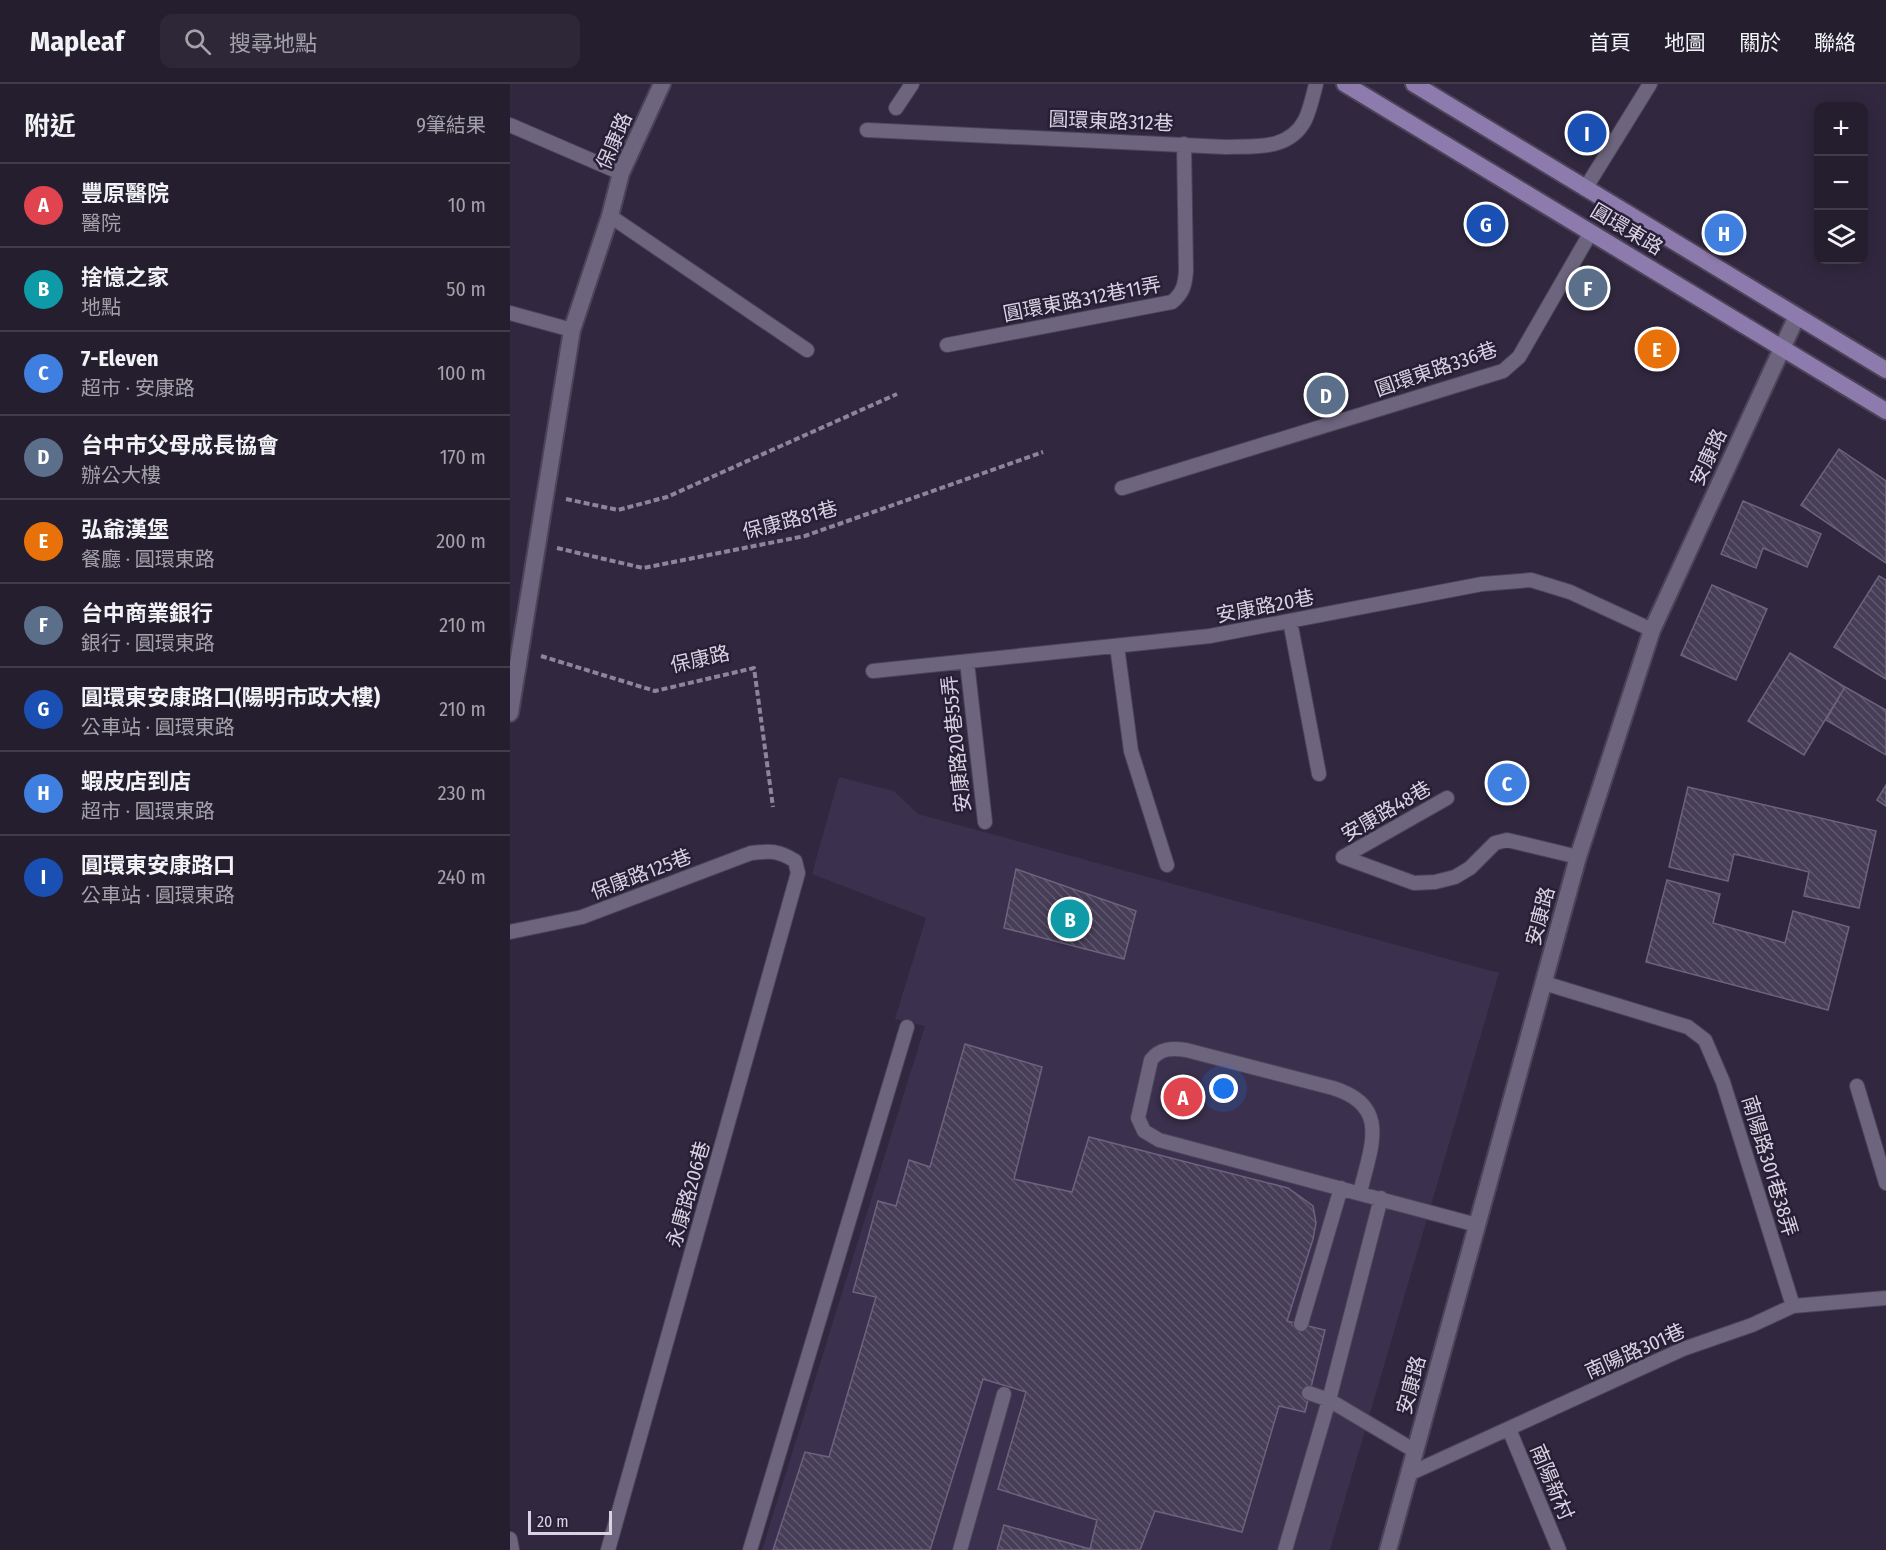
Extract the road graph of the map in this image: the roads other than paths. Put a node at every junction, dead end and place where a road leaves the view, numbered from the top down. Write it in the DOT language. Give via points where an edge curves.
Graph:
graph roads {
  1 [pos="662,84"];
  2 [pos="912,84"];
  3 [pos="1316,84"];
  4 [pos="1345,84"];
  5 [pos="1414,84"];
  6 [pos="1650,84"];
  7 [pos="896,108"];
  8 [pos="510,124"];
  9 [pos="867,130"];
  10 [pos="1184,144"];
  11 [pos="621,173"];
  12 [pos="1585,189"];
  13 [pos="610,216"];
  14 [pos="1592,232"];
  15 [pos="510,313"];
  16 [pos="1797,316"];
  17 [pos="572,330"];
  18 [pos="947,345"];
  19 [pos="1782,347"];
  20 [pos="807,350"];
  21 [pos="1886,370"];
  22 [pos="1886,411"];
  23 [pos="1122,488"];
  24 [pos="1290,621"];
  25 [pos="1652,630"];
  26 [pos="1117,646"];
  27 [pos="967,662"];
  28 [pos="873,671"];
  29 [pos="510,713"];
  30 [pos="1318,774"];
  31 [pos="1447,798"];
  32 [pos="985,822"];
  33 [pos="784,854"];
  34 [pos="1578,857"];
  35 [pos="1167,864"];
  36 [pos="510,932"];
  37 [pos="1544,983"];
  38 [pos="907,1027"];
  39 [pos="1857,1086"];
  40 [pos="1886,1183"];
  41 [pos="1341,1188"];
  42 [pos="1360,1193"];
  43 [pos="1381,1198"];
  44 [pos="1477,1225"];
  45 [pos="1885,1301"];
  46 [pos="1793,1306"];
  47 [pos="1301,1324"];
  48 [pos="1309,1393"];
  49 [pos="1004,1394"];
  50 [pos="1329,1400"];
  51 [pos="1509,1429"];
  52 [pos="1415,1451"];
  53 [pos="1409,1474"];
  54 [pos="510,1539"];
  55 [pos="512,1550"];
  56 [pos="608,1550"];
  57 [pos="750,1550"];
  58 [pos="960,1550"];
  59 [pos="1285,1550"];
  60 [pos="1388,1550"];
  61 [pos="1559,1550"];
  1 -- 11 [label="street, 保康路"];
  2 -- 7 [label="lane"];
  3 -- 10 [label="lane, 圓環東路312巷" via="1305,121 1279,144"];
  4 -- 14 [label="main road, 圓環東路"];
  5 -- 12 [label="main road, 圓環東路"];
  6 -- 12 [label="lane"];
  8 -- 11 [label="lane"];
  9 -- 10 [label="lane, 圓環東路312巷"];
  10 -- 18 [label="lane, 圓環東路312巷11弄" via="1185,287 1172,302"];
  11 -- 13 [label="street, 保康路"];
  12 -- 16 [label="main road, 圓環東路"];
  13 -- 17 [label="street, 保康路"];
  13 -- 20 [label="lane"];
  14 -- 19 [label="main road, 圓環東路"];
  14 -- 23 [label="lane, 圓環東路336巷" via="1520,357 1503,371"];
  15 -- 17 [label="lane"];
  16 -- 19 [label="street, 安康路"];
  16 -- 21 [label="main road, 圓環東路"];
  17 -- 29 [label="street, 保康路"];
  19 -- 22 [label="main road, 圓環東路"];
  19 -- 25 [label="street, 安康路"];
  24 -- 25 [label="lane, 安康路20巷" via="1482,584 1531,580 1570,592"];
  24 -- 26 [label="lane, 安康路20巷" via="1210,636"];
  24 -- 30 [label="lane"];
  25 -- 34 [label="street, 安康路"];
  26 -- 27 [label="lane, 安康路20巷"];
  26 -- 35 [label="lane" via="1131,751"];
  27 -- 28 [label="lane, 安康路20巷"];
  27 -- 32 [label="lane, 安康路20巷55弄"];
  31 -- 34 [label="lane, 安康路48巷" via="1343,857 1414,883 1455,877 1495,843 1507,840"];
  33 -- 36 [label="lane, 保康路125巷" via="771,850 751,853 582,917"];
  33 -- 56 [label="lane, 永康路206巷" via="795,861 798,873"];
  34 -- 37 [label="street, 安康路"];
  37 -- 44 [label="street, 安康路"];
  37 -- 46 [label="lane, 南陽路301巷38弄" via="1688,1027 1705,1040 1723,1082"];
  38 -- 57 [label="lane"];
  39 -- 40 [label="lane"];
  41 -- 42 [label="lane"];
  41 -- 42 [label="lane" via="1151,1136 1138,1118 1151,1060 1168,1049 1186,1050 1352,1095 1371,1118 1373,1133"];
  41 -- 47 [label="lane"];
  42 -- 43 [label="lane"];
  43 -- 44 [label="lane"];
  43 -- 50 [label="lane"];
  44 -- 52 [label="street, 安康路"];
  45 -- 46 [label="lane, 南陽路301巷"];
  46 -- 51 [label="lane, 南陽路301巷" via="1683,1349"];
  48 -- 50 [label="lane"];
  49 -- 58 [label="lane"];
  50 -- 52 [label="lane"];
  50 -- 59 [label="lane"];
  51 -- 53 [label="lane, 南陽路301巷"];
  51 -- 61 [label="lane, 南陽新村"];
  52 -- 53 [label="street, 安康路"];
  53 -- 60 [label="street, 安康路"];
  54 -- 55 [label="lane"];
}
